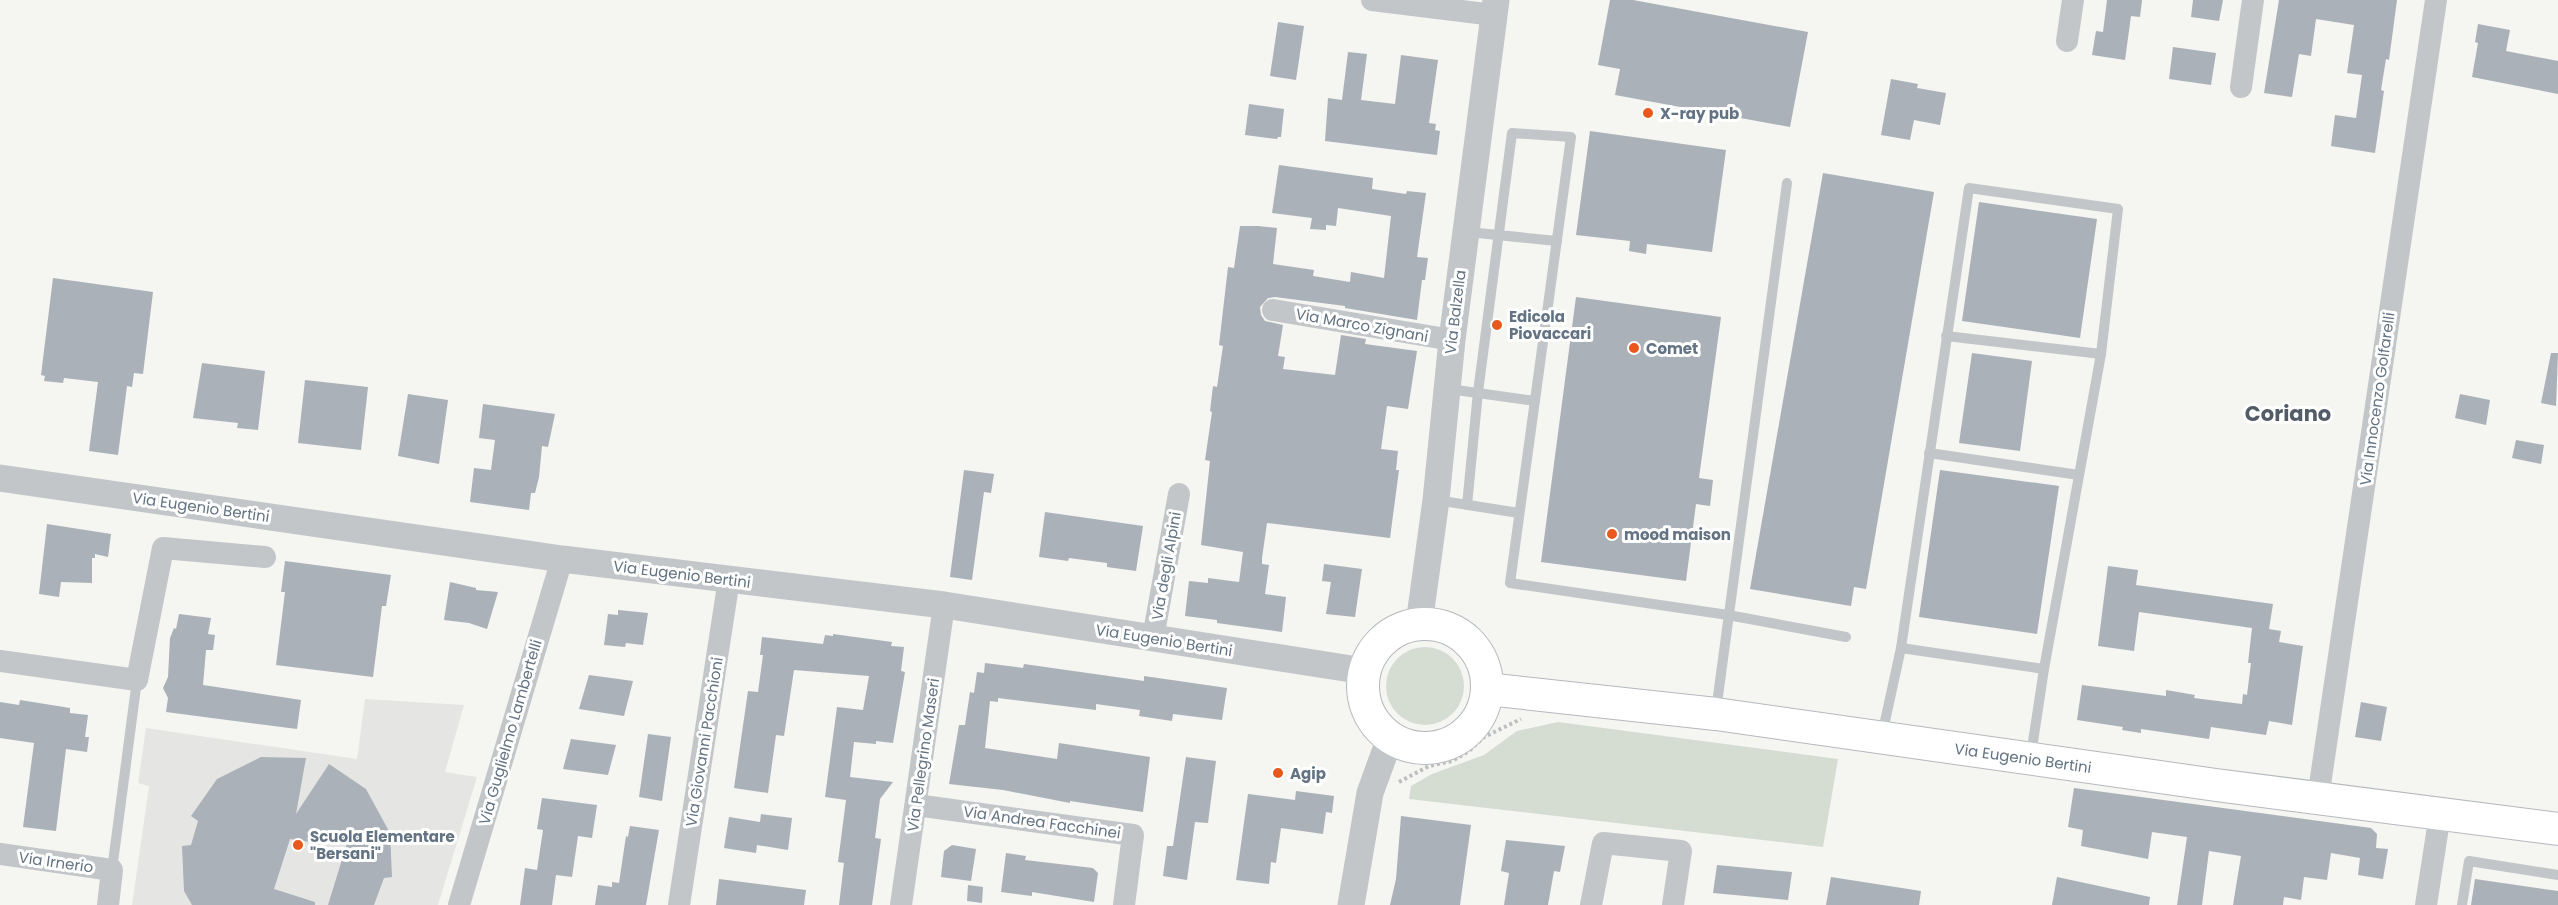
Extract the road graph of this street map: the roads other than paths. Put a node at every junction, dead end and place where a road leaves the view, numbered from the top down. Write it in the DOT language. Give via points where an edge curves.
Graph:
graph roads {
  1 [pos="1372,0"];
  2 [pos="2073,0"];
  3 [pos="2253,0"];
  4 [pos="2436,0"];
  5 [pos="1495,7"];
  6 [pos="2067,41"];
  7 [pos="2241,87"];
  8 [pos="1787,183"];
  9 [pos="1465,231"];
  10 [pos="1500,235"];
  11 [pos="1557,241"];
  12 [pos="1273,310"];
  13 [pos="1946,336"];
  14 [pos="1452,340"];
  15 [pos="2101,354"];
  16 [pos="1447,388"];
  17 [pos="1478,392"];
  18 [pos="1535,401"];
  19 [pos="1929,453"];
  20 [pos="2079,475"];
  21 [pos="0,478"];
  22 [pos="1179,494"];
  23 [pos="1436,500"];
  24 [pos="1467,505"];
  25 [pos="1519,513"];
  26 [pos="266,557"];
  27 [pos="562,559"];
  28 [pos="729,579"];
  29 [pos="944,605"];
  30 [pos="1728,615"];
  31 [pos="1419,624"];
  32 [pos="1846,636"];
  33 [pos="1153,638"];
  34 [pos="1901,648"];
  35 [pos="0,661"];
  36 [pos="2044,669"];
  37 [pos="1365,671"];
  38 [pos="137,680"];
  39 [pos="1487,688"];
  40 [pos="1716,714"];
  41 [pos="1881,737"];
  42 [pos="1390,738"];
  43 [pos="2031,759"];
  44 [pos="2318,798"];
  45 [pos="916,805"];
  46 [pos="2440,814"];
  47 [pos="2558,829"];
  48 [pos="0,854"];
  49 [pos="112,870"];
  50 [pos="2558,875"];
  51 [pos="108,905"];
  52 [pos="459,905"];
  53 [pos="679,905"];
  54 [pos="901,905"];
  55 [pos="1124,905"];
  56 [pos="1351,905"];
  57 [pos="1591,905"];
  58 [pos="1673,905"];
  59 [pos="2426,905"];
  60 [pos="2462,905"];
  1 -- 5 [label="street"];
  2 -- 6 [label="street"];
  3 -- 7 [label="street"];
  4 -- 44 [label="street, Via Innocenzo Golfarelli"];
  5 -- 9 [label="street, Via Balzella"];
  8 -- 30 [label="lane"];
  9 -- 10 [label="lane"];
  9 -- 14 [label="street, Via Balzella"];
  10 -- 11 [label="lane"];
  10 -- 11 [label="lane" via="1512,133 1571,137"];
  10 -- 17 [label="lane"];
  11 -- 18 [label="lane"];
  12 -- 14 [label="street, Via Marco Zignani"];
  13 -- 15 [label="lane"];
  13 -- 15 [label="lane" via="1969,188 2118,209"];
  13 -- 19 [label="lane"];
  14 -- 16 [label="street, Via Balzella"];
  15 -- 20 [label="lane"];
  16 -- 17 [label="lane"];
  16 -- 23 [label="street, Via Balzella"];
  17 -- 18 [label="lane"];
  17 -- 24 [label="lane"];
  18 -- 25 [label="lane"];
  19 -- 20 [label="lane"];
  19 -- 34 [label="lane"];
  20 -- 36 [label="lane"];
  21 -- 27 [label="street, Via Eugenio Bertini"];
  22 -- 33 [label="street, Via degli Alpini"];
  23 -- 24 [label="lane"];
  23 -- 31 [label="street, Via Balzella"];
  24 -- 25 [label="lane"];
  25 -- 30 [label="lane" via="1510,584"];
  26 -- 38 [label="street" via="163,548"];
  27 -- 28 [label="street, Via Eugenio Bertini"];
  27 -- 52 [label="street, Via Guglielmo Lambertelli"];
  28 -- 29 [label="street, Via Eugenio Bertini"];
  28 -- 53 [label="street, Via Giovanni Pacchioni"];
  29 -- 33 [label="street, Via Eugenio Bertini"];
  29 -- 45 [label="street, Via Pellegrino Maseri"];
  30 -- 32 [label="lane"];
  30 -- 40 [label="lane"];
  31 -- 37 [label="main road" via="1384,639 1372,653"];
  31 -- 39 [label="main road" via="1440,626 1459,634 1474,649 1484,668"];
  33 -- 37 [label="street, Via Eugenio Bertini"];
  34 -- 36 [label="lane"];
  34 -- 41 [label="lane"];
  35 -- 38 [label="street"];
  36 -- 43 [label="lane"];
  37 -- 42 [label="main road" via="1362,690 1366,708"];
  38 -- 49 [label="lane"];
  39 -- 40 [label="main road, Via Eugenio Bertini"];
  39 -- 42 [label="main road" via="1483,710 1471,729 1453,742 1421,748"];
  40 -- 41 [label="main road, Via Eugenio Bertini"];
  41 -- 43 [label="main road, Via Eugenio Bertini"];
  42 -- 56 [label="street" via="1370,793"];
  43 -- 44 [label="main road, Via Eugenio Bertini"];
  44 -- 46 [label="main road, Via Eugenio Bertini"];
  45 -- 54 [label="street, Via Pellegrino Maseri"];
  45 -- 55 [label="street, Via Andrea Facchinei" via="1133,835"];
  46 -- 47 [label="main road, Via Eugenio Bertini"];
  46 -- 59 [label="street"];
  48 -- 49 [label="street, Via Irnerio"];
  49 -- 51 [label="street"];
  50 -- 60 [label="lane" via="2469,861"];
  57 -- 58 [label="street" via="1603,843 1681,850"];
}
